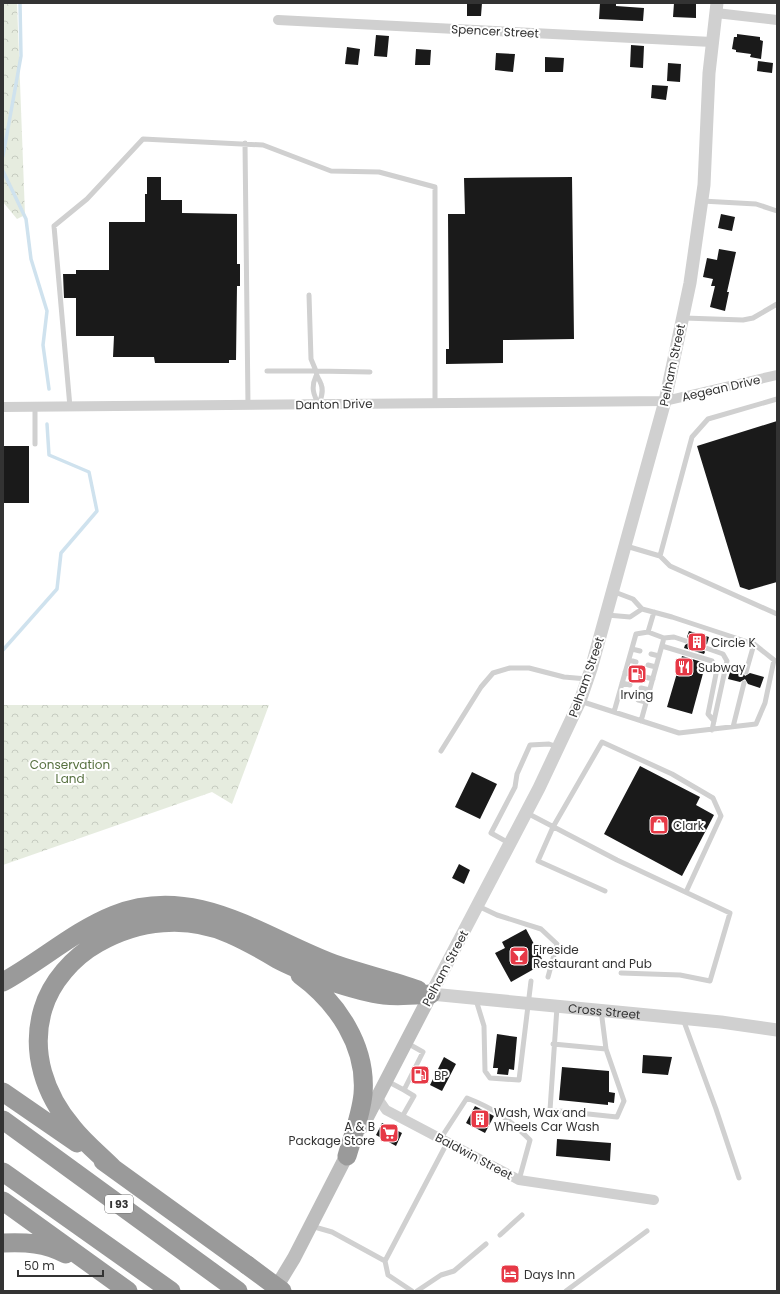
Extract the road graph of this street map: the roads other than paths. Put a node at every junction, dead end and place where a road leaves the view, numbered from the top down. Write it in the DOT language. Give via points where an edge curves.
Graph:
graph roads {
  1 [pos="716,8"];
  2 [pos="278,20"];
  3 [pos="777,20"];
  4 [pos="712,42"];
  5 [pos="246,143"];
  6 [pos="702,201"];
  7 [pos="777,211"];
  8 [pos="309,295"];
  9 [pos="777,304"];
  10 [pos="683,318"];
  11 [pos="267,371"];
  12 [pos="370,372"];
  13 [pos="316,374"];
  14 [pos="777,375"];
  15 [pos="777,399"];
  16 [pos="665,401"];
  17 [pos="435,404"];
  18 [pos="248,405"];
  19 [pos="319,405"];
  20 [pos="3,407"];
  21 [pos="35,407"];
  22 [pos="70,407"];
  23 [pos="35,444"];
  24 [pos="625,546"];
  25 [pos="660,556"];
  26 [pos="612,591"];
  27 [pos="642,609"];
  28 [pos="654,612"];
  29 [pos="777,614"];
  30 [pos="606,615"];
  31 [pos="648,632"];
  32 [pos="664,638"];
  33 [pos="686,641"];
  34 [pos="754,644"];
  35 [pos="662,646"];
  36 [pos="706,648"];
  37 [pos="632,649"];
  38 [pos="640,651"];
  39 [pos="651,654"];
  40 [pos="659,656"];
  41 [pos="629,660"];
  42 [pos="636,662"];
  43 [pos="648,665"];
  44 [pos="656,667"];
  45 [pos="625,672"];
  46 [pos="746,672"];
  47 [pos="633,674"];
  48 [pos="645,677"];
  49 [pos="588,679"];
  50 [pos="653,679"];
  51 [pos="622,683"];
  52 [pos="744,683"];
  53 [pos="630,685"];
  54 [pos="641,688"];
  55 [pos="650,690"];
  56 [pos="619,695"];
  57 [pos="626,696"];
  58 [pos="638,700"];
  59 [pos="580,701"];
  60 [pos="646,702"];
  61 [pos="614,712"];
  62 [pos="641,721"];
  63 [pos="714,721"];
  64 [pos="733,727"];
  65 [pos="712,730"];
  66 [pos="559,747"];
  67 [pos="441,751"];
  68 [pos="526,813"];
  69 [pos="554,827"];
  70 [pos="510,844"];
  71 [pos="606,891"];
  72 [pos="686,892"];
  73 [pos="477,906"];
  74 [pos="279,960"];
  75 [pos="621,973"];
  76 [pos="548,976"];
  77 [pos="531,981"];
  78 [pos="3,982"];
  79 [pos="431,994"];
  80 [pos="476,999"];
  81 [pos="528,1003"];
  82 [pos="557,1006"];
  83 [pos="601,1010"];
  84 [pos="682,1018"];
  85 [pos="777,1030"];
  86 [pos="406,1042"];
  87 [pos="553,1044"];
  88 [pos="606,1050"];
  89 [pos="386,1080"];
  90 [pos="404,1090"];
  91 [pos="3,1092"];
  92 [pos="377,1096"];
  93 [pos="402,1117"];
  94 [pos="3,1120"];
  95 [pos="444,1140"];
  96 [pos="347,1156"];
  97 [pos="113,1168"];
  98 [pos="3,1172"];
  99 [pos="738,1178"];
  100 [pos="519,1180"];
  101 [pos="3,1200"];
  102 [pos="654,1200"];
  103 [pos="522,1215"];
  104 [pos="311,1226"];
  105 [pos="647,1231"];
  106 [pos="500,1234"];
  107 [pos="3,1244"];
  108 [pos="486,1244"];
  109 [pos="385,1261"];
  110 [pos="236,1290"];
  111 [pos="128,1291"];
  112 [pos="171,1291"];
  113 [pos="274,1291"];
  114 [pos="282,1291"];
  115 [pos="412,1291"];
  116 [pos="417,1291"];
  117 [pos="566,1291"];
  1 -- 3 [label="street"];
  1 -- 4 [label="street, Pelham Street"];
  2 -- 4 [label="street, Spencer Street"];
  4 -- 6 [label="street, Pelham Street"];
  5 -- 17 [label="lane" via="262,145 331,171 379,172 435,187"];
  5 -- 18 [label="lane"];
  5 -- 22 [label="lane" via="143,139 86,199 54,226"];
  6 -- 7 [label="lane" via="756,204"];
  6 -- 10 [label="street, Pelham Street"];
  8 -- 13 [label="lane" via="311,359"];
  9 -- 10 [label="lane" via="753,318 743,320"];
  10 -- 16 [label="street, Pelham Street"];
  11 -- 13 [label="lane"];
  12 -- 13 [label="lane"];
  13 -- 19 [label="lane" via="321,383"];
  13 -- 19 [label="lane" via="313,394"];
  14 -- 16 [label="street, Aegean Drive"];
  15 -- 25 [label="lane" via="708,419 692,437"];
  16 -- 17 [label="street, Danton Drive"];
  16 -- 24 [label="street, Pelham Street"];
  17 -- 19 [label="street, Danton Drive"];
  18 -- 19 [label="street, Danton Drive"];
  18 -- 22 [label="street, Danton Drive"];
  20 -- 21 [label="street, Danton Drive"];
  21 -- 22 [label="street, Danton Drive"];
  21 -- 23 [label="lane"];
  24 -- 25 [label="lane"];
  24 -- 26 [label="street, Pelham Street"];
  25 -- 29 [label="lane" via="670,566"];
  26 -- 27 [label="lane" via="632,599"];
  26 -- 30 [label="street, Pelham Street"];
  27 -- 28 [label="lane"];
  27 -- 30 [label="lane" via="630,617"];
  28 -- 31 [label="lane"];
  28 -- 34 [label="lane"];
  30 -- 49 [label="street, Pelham Street"];
  31 -- 32 [label="lane"];
  31 -- 37 [label="lane" via="636,634"];
  32 -- 33 [label="lane" via="674,637"];
  32 -- 35 [label="lane"];
  34 -- 46 [label="lane"];
  34 -- 64 [label="lane" via="774,660 765,704 756,724"];
  35 -- 40 [label="lane"];
  35 -- 63 [label="lane" via="712,661 716,674 708,714"];
  36 -- 63 [label="lane" via="723,654 727,661"];
  37 -- 38 [label="lane"];
  37 -- 41 [label="lane"];
  39 -- 40 [label="lane"];
  40 -- 44 [label="lane"];
  41 -- 42 [label="lane"];
  41 -- 45 [label="lane"];
  43 -- 44 [label="lane"];
  44 -- 50 [label="lane"];
  45 -- 47 [label="lane"];
  45 -- 51 [label="lane"];
  48 -- 50 [label="lane"];
  49 -- 59 [label="street, Pelham Street"];
  49 -- 67 [label="lane" via="564,677 529,668 510,668 493,674 481,687"];
  50 -- 55 [label="lane"];
  51 -- 53 [label="lane"];
  51 -- 56 [label="lane"];
  52 -- 64 [label="lane"];
  54 -- 55 [label="lane"];
  55 -- 60 [label="lane"];
  56 -- 57 [label="lane"];
  56 -- 61 [label="lane"];
  58 -- 60 [label="lane"];
  59 -- 61 [label="lane"];
  59 -- 66 [label="street, Pelham Street"];
  60 -- 62 [label="lane"];
  61 -- 62 [label="lane"];
  62 -- 65 [label="lane" via="679,733"];
  63 -- 65 [label="lane"];
  64 -- 65 [label="lane"];
  66 -- 68 [label="street, Pelham Street"];
  66 -- 70 [label="lane" via="550,744 530,745 517,774 515,787 491,833"];
  68 -- 69 [label="lane"];
  68 -- 70 [label="street, Pelham Street"];
  69 -- 71 [label="lane" via="538,862"];
  69 -- 72 [label="lane"];
  69 -- 72 [label="lane" via="602,742 672,774 713,798 721,816"];
  70 -- 73 [label="street, Pelham Street"];
  72 -- 75 [label="lane" via="730,913 710,981 680,975"];
  73 -- 76 [label="lane" via="541,929 557,944"];
  73 -- 79 [label="street, Pelham Street"];
  74 -- 79 [label="highway" via="326,980 384,995"];
  74 -- 96 [label="highway" via="318,989 341,1017 354,1040 363,1070 363,1095"];
  74 -- 97 [label="highway" via="216,928 185,922 153,923 123,931 94,945 59,977 40,1018 38,1047 41,1070 49,1091 73,1129"];
  77 -- 81 [label="lane"];
  78 -- 79 [label="highway" via="99,923 130,910 166,905 188,906 215,912 335,964"];
  79 -- 80 [label="street, Cross Street"];
  79 -- 86 [label="main road, Pelham Street"];
  80 -- 81 [label="street, Cross Street"];
  80 -- 81 [label="lane" via="484,1026 485,1071 490,1078 519,1080"];
  81 -- 82 [label="street, Cross Street"];
  82 -- 83 [label="street, Cross Street"];
  82 -- 87 [label="lane"];
  83 -- 84 [label="street, Cross Street"];
  83 -- 88 [label="lane"];
  84 -- 85 [label="street, Cross Street"];
  84 -- 99 [label="lane" via="716,1109"];
  86 -- 89 [label="main road, Pelham Street"];
  86 -- 90 [label="lane" via="423,1052"];
  87 -- 88 [label="lane"];
  87 -- 88 [label="lane" via="550,1110 617,1117 624,1101"];
  89 -- 90 [label="lane"];
  89 -- 92 [label="main road, Pelham Street"];
  90 -- 93 [label="lane" via="414,1096"];
  91 -- 97 [label="highway"];
  92 -- 93 [label="street, Baldwin Street" via="386,1110"];
  92 -- 96 [label="main road, Pelham Street"];
  93 -- 95 [label="street, Baldwin Street"];
  94 -- 110 [label="highway, I 93"];
  95 -- 100 [label="street, Baldwin Street"];
  95 -- 100 [label="lane" via="467,1098 492,1108 514,1123 530,1140"];
  95 -- 109 [label="lane"];
  96 -- 104 [label="main road, Pelham Street"];
  97 -- 114 [label="highway, bridge"];
  98 -- 112 [label="highway"];
  100 -- 102 [label="street, Baldwin Street"];
  101 -- 111 [label="highway"];
  103 -- 106 [label="lane"];
  104 -- 109 [label="lane" via="332,1232"];
  104 -- 113 [label="main road, Pelham Street"];
  105 -- 117 [label="lane"];
  107 -- 111 [label="highway" via="39,1244 55,1248"];
  108 -- 116 [label="lane" via="454,1271"];
  109 -- 115 [label="lane" via="388,1275"];
}
